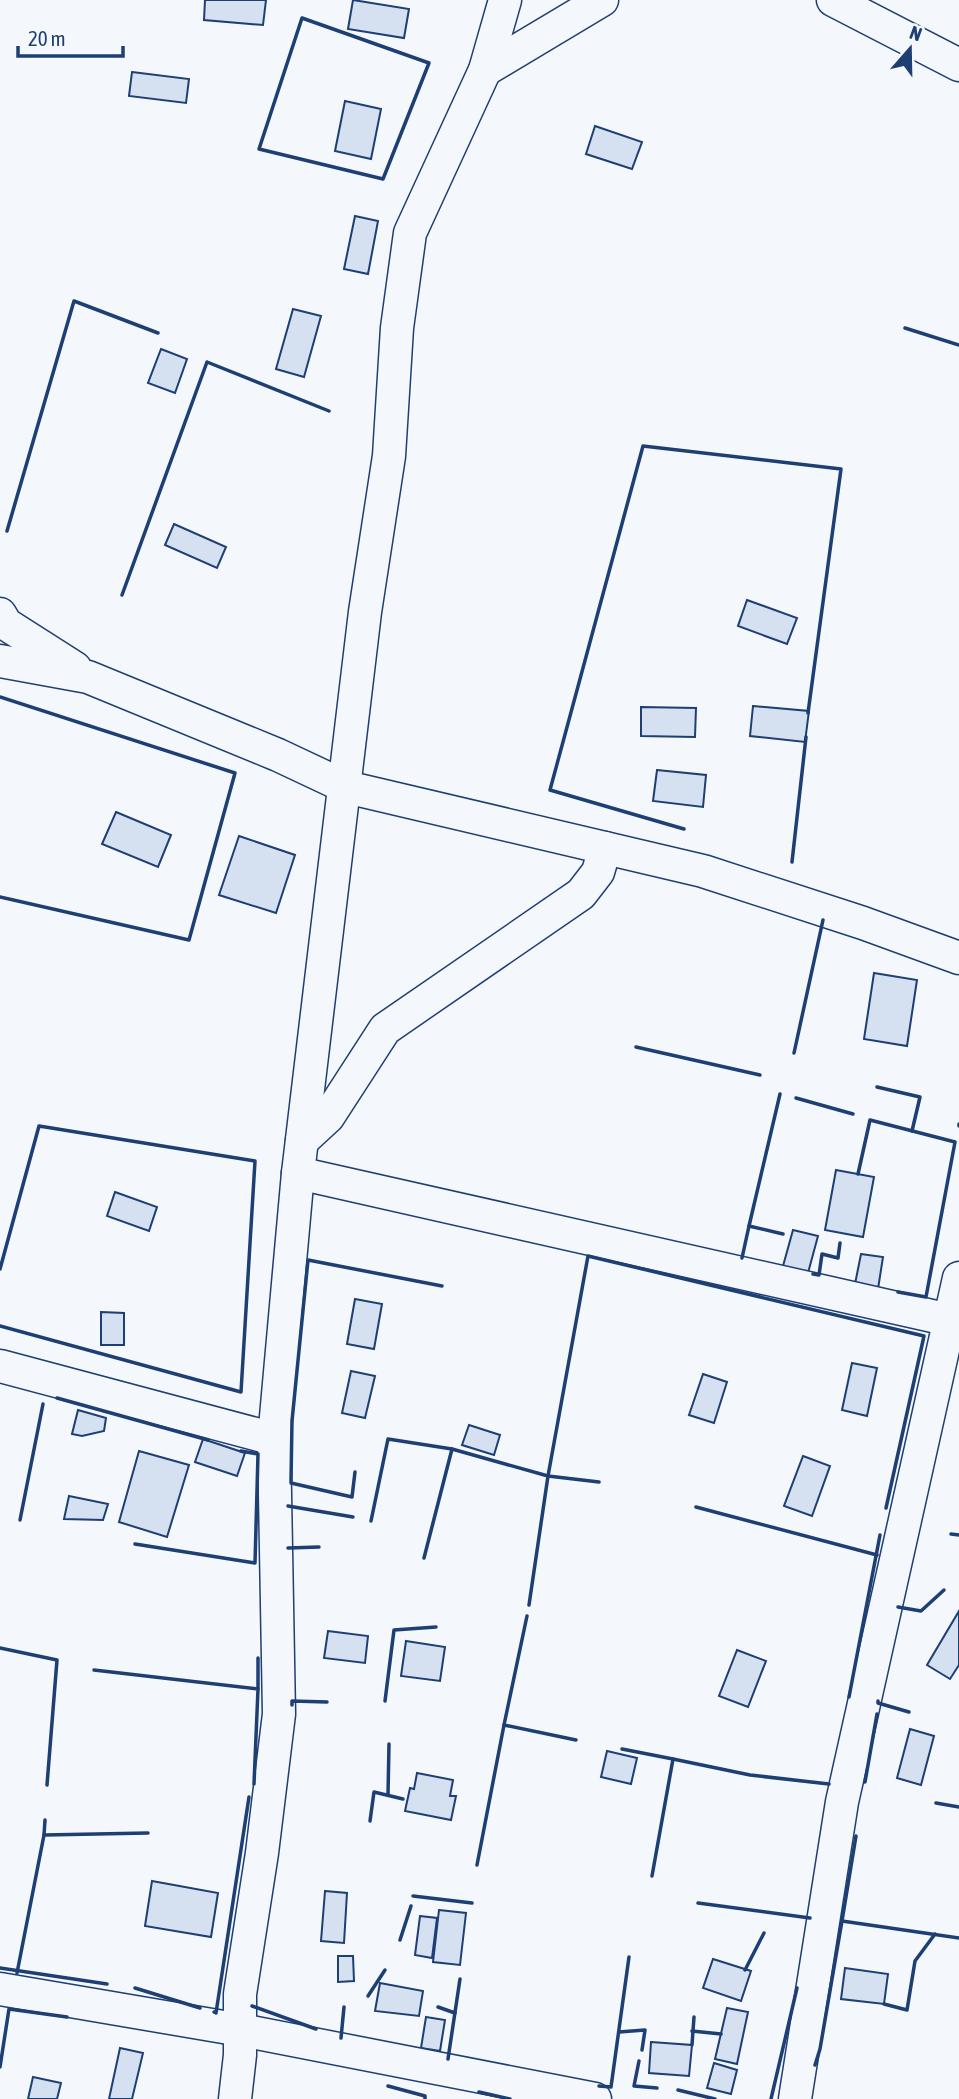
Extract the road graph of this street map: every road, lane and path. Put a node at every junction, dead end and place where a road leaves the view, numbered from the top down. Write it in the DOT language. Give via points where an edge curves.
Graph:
graph roads {
  1 [pos="505,0"];
  2 [pos="602,0"];
  3 [pos="833,0"];
  4 [pos="959,65"];
  5 [pos="485,70"];
  6 [pos="0,614"];
  7 [pos="0,660"];
  8 [pos="88,677"];
  9 [pos="345,787"];
  10 [pos="605,848"];
  11 [pos="959,958"];
  12 [pos="302,1141"];
  13 [pos="298,1172"];
  14 [pos="959,1278"];
  15 [pos="950,1320"];
  16 [pos="0,1366"];
  17 [pos="274,1439"];
  18 [pos="0,1989"];
  19 [pos="241,2030"];
  20 [pos="235,2099"];
  21 [pos="595,2099"];
  22 [pos="795,2099"];
  1 -- 5 [label="street"];
  2 -- 5 [label="street"];
  3 -- 4 [label="street"];
  5 -- 9 [label="street" via="411,233 397,328 388,456"];
  6 -- 8 [label="street" via="6,624"];
  7 -- 8 [label="street"];
  8 -- 9 [label="street"];
  9 -- 10 [label="street"];
  9 -- 12 [label="street"];
  10 -- 11 [label="street" via="703,872"];
  10 -- 12 [label="street" via="598,872 581,894 385,1029 328,1117"];
  12 -- 13 [label="street"];
  13 -- 15 [label="street"];
  13 -- 17 [label="street"];
  14 -- 15 [label="street"];
  15 -- 22 [label="street" via="842,1802"];
  16 -- 17 [label="street"];
  17 -- 19 [label="street" via="279,1714 240,1994"];
  18 -- 19 [label="street"];
  19 -- 20 [label="street"];
  19 -- 21 [label="street"];
}
